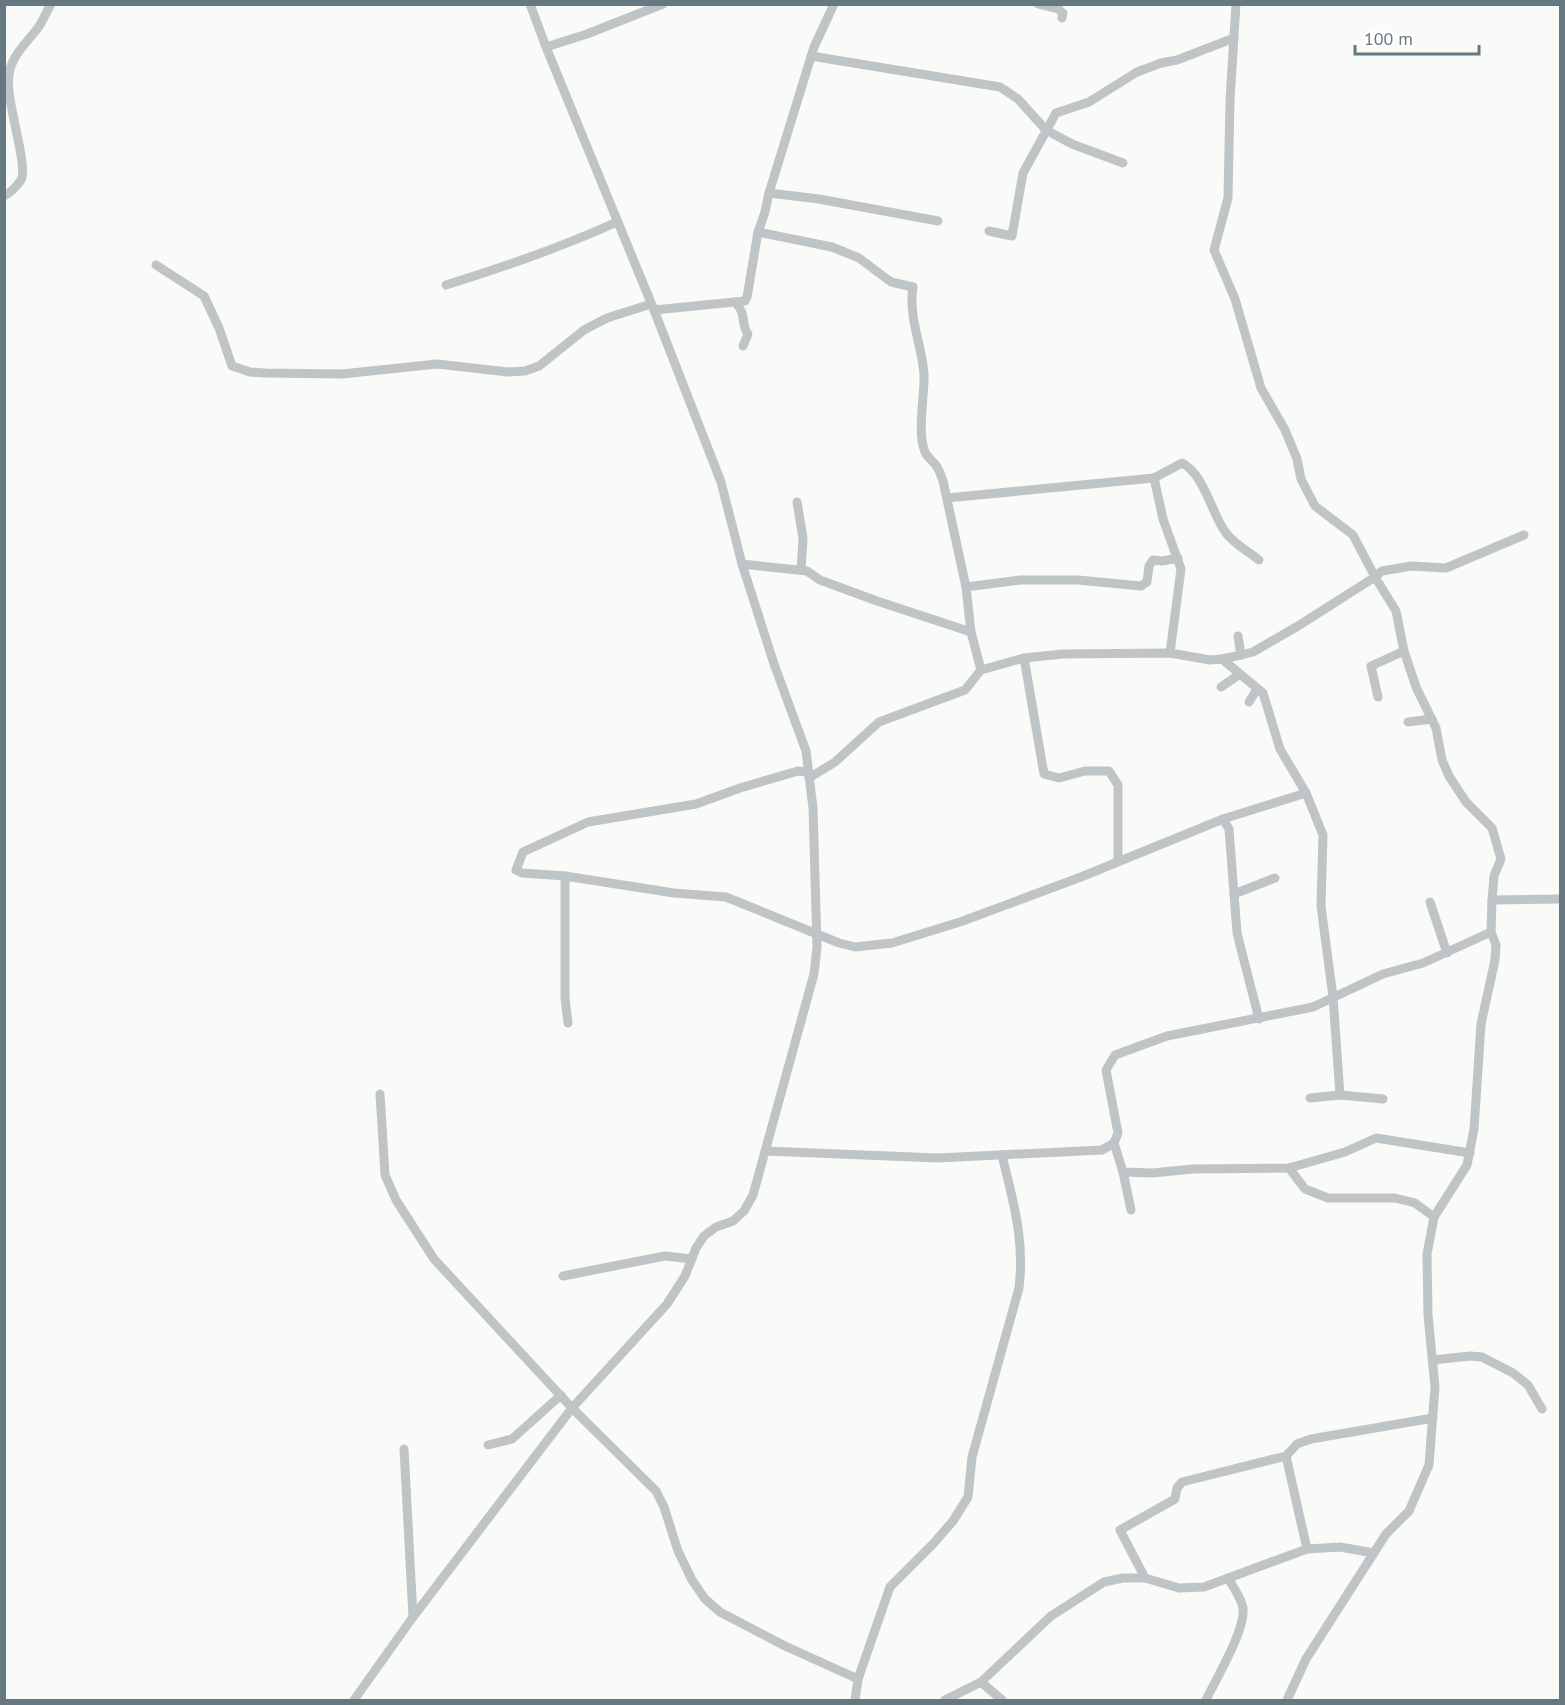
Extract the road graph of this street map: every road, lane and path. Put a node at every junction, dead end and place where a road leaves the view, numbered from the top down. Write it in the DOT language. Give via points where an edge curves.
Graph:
graph roads {
  1 [pos="51,4"];
  2 [pos="530,4"];
  3 [pos="663,4"];
  4 [pos="834,4"];
  5 [pos="1038,4"];
  6 [pos="1236,4"];
  7 [pos="1062,18"];
  8 [pos="1234,38"];
  9 [pos="546,47"];
  10 [pos="812,56"];
  11 [pos="1046,130"];
  12 [pos="1122,164"];
  13 [pos="768,193"];
  14 [pos="4,196"];
  15 [pos="938,221"];
  16 [pos="617,222"];
  17 [pos="758,231"];
  18 [pos="989,231"];
  19 [pos="156,265"];
  20 [pos="446,285"];
  21 [pos="735,302"];
  22 [pos="652,307"];
  23 [pos="743,346"];
  24 [pos="1154,477"];
  25 [pos="947,498"];
  26 [pos="797,502"];
  27 [pos="1524,535"];
  28 [pos="1178,558"];
  29 [pos="1259,560"];
  30 [pos="742,564"];
  31 [pos="801,570"];
  32 [pos="1375,578"];
  33 [pos="966,587"];
  34 [pos="971,632"];
  35 [pos="1238,636"];
  36 [pos="1404,651"];
  37 [pos="1170,652"];
  38 [pos="1241,655"];
  39 [pos="1024,658"];
  40 [pos="1222,660"];
  41 [pos="981,670"];
  42 [pos="1240,674"];
  43 [pos="1221,687"];
  44 [pos="1257,689"];
  45 [pos="1378,697"];
  46 [pos="1249,702"];
  47 [pos="1432,719"];
  48 [pos="1408,722"];
  49 [pos="809,775"];
  50 [pos="1306,793"];
  51 [pos="1223,819"];
  52 [pos="1118,861"];
  53 [pos="565,876"];
  54 [pos="1275,878"];
  55 [pos="1234,894"];
  56 [pos="1560,899"];
  57 [pos="1492,900"];
  58 [pos="1430,902"];
  59 [pos="1491,932"];
  60 [pos="817,933"];
  61 [pos="1447,952"];
  62 [pos="1333,997"];
  63 [pos="1472,1017"];
  64 [pos="1259,1019"];
  65 [pos="568,1023"];
  66 [pos="1481,1024"];
  67 [pos="380,1094"];
  68 [pos="1341,1095"];
  69 [pos="1310,1098"];
  70 [pos="1383,1099"];
  71 [pos="1114,1143"];
  72 [pos="765,1151"];
  73 [pos="1470,1153"];
  74 [pos="1002,1155"];
  75 [pos="1289,1168"];
  76 [pos="1123,1172"];
  77 [pos="1131,1210"];
  78 [pos="1434,1217"];
  79 [pos="692,1259"];
  80 [pos="563,1276"];
  81 [pos="1433,1360"];
  82 [pos="561,1395"];
  83 [pos="572,1408"];
  84 [pos="1542,1409"];
  85 [pos="1433,1418"];
  86 [pos="488,1445"];
  87 [pos="404,1449"];
  88 [pos="1286,1456"];
  89 [pos="1307,1549"];
  90 [pos="1374,1553"];
  91 [pos="1144,1578"];
  92 [pos="1228,1578"];
  93 [pos="413,1617"];
  94 [pos="858,1680"];
  95 [pos="981,1682"];
  96 [pos="354,1701"];
  97 [pos="855,1701"];
  98 [pos="945,1701"];
  99 [pos="1002,1701"];
  100 [pos="1206,1701"];
  101 [pos="1287,1701"];
  1 -- 14 [label="street" via="15,58 9,74 9,100 23,174"];
  2 -- 9 [label="street"];
  3 -- 9 [label="street"];
  4 -- 10 [label="street"];
  5 -- 7 [label="street" via="1058,9"];
  6 -- 8 [label="street"];
  8 -- 11 [label="street" via="1137,72 1089,102 1056,113"];
  8 -- 32 [label="street" via="1228,198 1214,250 1235,299 1261,388 1286,430 1301,479 1315,506 1353,535"];
  9 -- 16 [label="street"];
  10 -- 11 [label="street" via="1000,87 1018,99"];
  10 -- 13 [label="street"];
  11 -- 12 [label="street"];
  11 -- 18 [label="street" via="1023,173 1012,236"];
  13 -- 15 [label="street"];
  13 -- 17 [label="street"];
  16 -- 20 [label="street" via="529,258"];
  16 -- 22 [label="street"];
  17 -- 21 [label="street" via="747,297"];
  17 -- 25 [label="street" via="832,247 859,258 891,282 913,287 913,322 924,375 925,453 937,467"];
  19 -- 22 [label="street" via="204,296 232,366 250,372 342,374 437,364 525,371 539,366 584,330 607,318"];
  21 -- 22 [label="street"];
  21 -- 23 [label="street" via="744,315 748,334"];
  22 -- 30 [label="street" via="721,482"];
  24 -- 25 [label="street"];
  24 -- 28 [label="street" via="1163,519"];
  24 -- 29 [label="street" via="1182,463 1193,468 1228,536"];
  25 -- 33 [label="street"];
  26 -- 31 [label="street" via="803,538"];
  27 -- 32 [label="street" via="1446,568 1411,566 1382,571"];
  28 -- 33 [label="street" via="1153,560 1147,582 1141,586 1020,580"];
  28 -- 37 [label="street" via="1181,569"];
  30 -- 31 [label="street"];
  30 -- 49 [label="street" via="806,752"];
  31 -- 34 [label="street" via="877,601"];
  32 -- 36 [label="street" via="1396,611"];
  32 -- 38 [label="street" via="1253,652"];
  33 -- 34 [label="street"];
  34 -- 41 [label="street"];
  35 -- 38 [label="street"];
  36 -- 45 [label="street" via="1371,666"];
  36 -- 47 [label="street"];
  37 -- 39 [label="street"];
  37 -- 40 [label="street"];
  38 -- 40 [label="street"];
  39 -- 41 [label="street"];
  39 -- 52 [label="street" via="1044,774 1059,778 1085,771 1109,771 1118,785"];
  40 -- 42 [label="street"];
  41 -- 49 [label="street" via="965,690 879,722 834,762"];
  42 -- 43 [label="street"];
  42 -- 44 [label="street"];
  44 -- 46 [label="street"];
  44 -- 50 [label="street" via="1263,693 1280,749"];
  47 -- 48 [label="street"];
  47 -- 57 [label="street" via="1449,776 1466,802 1492,828 1501,859 1494,876"];
  49 -- 53 [label="street" via="798,771 696,804 588,822 523,852 516,870"];
  49 -- 60 [label="street"];
  50 -- 51 [label="street"];
  50 -- 62 [label="street" via="1323,835 1321,906"];
  51 -- 52 [label="street"];
  51 -- 55 [label="street" via="1229,829"];
  52 -- 60 [label="street" via="960,922 892,943 855,946"];
  53 -- 60 [label="street" via="726,897"];
  53 -- 65 [label="street"];
  54 -- 55 [label="street"];
  55 -- 64 [label="street" via="1238,933"];
  56 -- 57 [label="street"];
  57 -- 59 [label="street"];
  58 -- 61 [label="street"];
  59 -- 61 [label="street"];
  59 -- 66 [label="street" via="1496,945 1495,960"];
  60 -- 72 [label="street" via="814,974"];
  61 -- 62 [label="street" via="1383,974"];
  62 -- 64 [label="street" via="1313,1007"];
  62 -- 68 [label="street"];
  63 -- 66 [label="street"];
  64 -- 71 [label="street" via="1167,1036 1115,1055 1106,1070 1118,1133"];
  66 -- 73 [label="street"];
  67 -- 82 [label="street" via="385,1175 400,1207 435,1259"];
  68 -- 69 [label="street"];
  68 -- 70 [label="street"];
  71 -- 74 [label="street" via="1102,1150"];
  71 -- 76 [label="street"];
  72 -- 74 [label="street" via="938,1158"];
  72 -- 79 [label="street" via="753,1195 744,1211 704,1236"];
  73 -- 75 [label="street" via="1376,1138 1345,1152"];
  73 -- 78 [label="street" via="1467,1165"];
  74 -- 94 [label="street" via="1020,1228 1022,1263 1019,1288 972,1457 968,1497 946,1529 890,1587"];
  75 -- 76 [label="street"];
  75 -- 78 [label="street" via="1305,1189 1328,1198 1395,1198 1415,1203"];
  76 -- 77 [label="street"];
  78 -- 81 [label="street" via="1427,1254"];
  79 -- 80 [label="street" via="665,1256"];
  79 -- 83 [label="street" via="686,1276 667,1304"];
  81 -- 84 [label="street" via="1482,1357 1528,1385"];
  81 -- 85 [label="street"];
  82 -- 83 [label="street"];
  82 -- 86 [label="street" via="512,1439"];
  83 -- 93 [label="street"];
  83 -- 94 [label="street" via="656,1491 678,1551 705,1599 720,1612"];
  85 -- 88 [label="street" via="1311,1439 1297,1444"];
  85 -- 90 [label="street" via="1429,1465 1413,1502"];
  87 -- 93 [label="street"];
  88 -- 89 [label="street"];
  88 -- 91 [label="street" via="1182,1482 1175,1499 1120,1530"];
  89 -- 90 [label="street" via="1340,1547"];
  89 -- 92 [label="street"];
  90 -- 101 [label="street" via="1296,1676"];
  91 -- 92 [label="street" via="1179,1588 1204,1587"];
  91 -- 95 [label="street" via="1104,1582 1086,1593 1051,1616"];
  92 -- 100 [label="street" via="1243,1609 1239,1631"];
  93 -- 96 [label="street"];
  94 -- 97 [label="street"];
  95 -- 98 [label="street"];
  95 -- 99 [label="street"];
}
